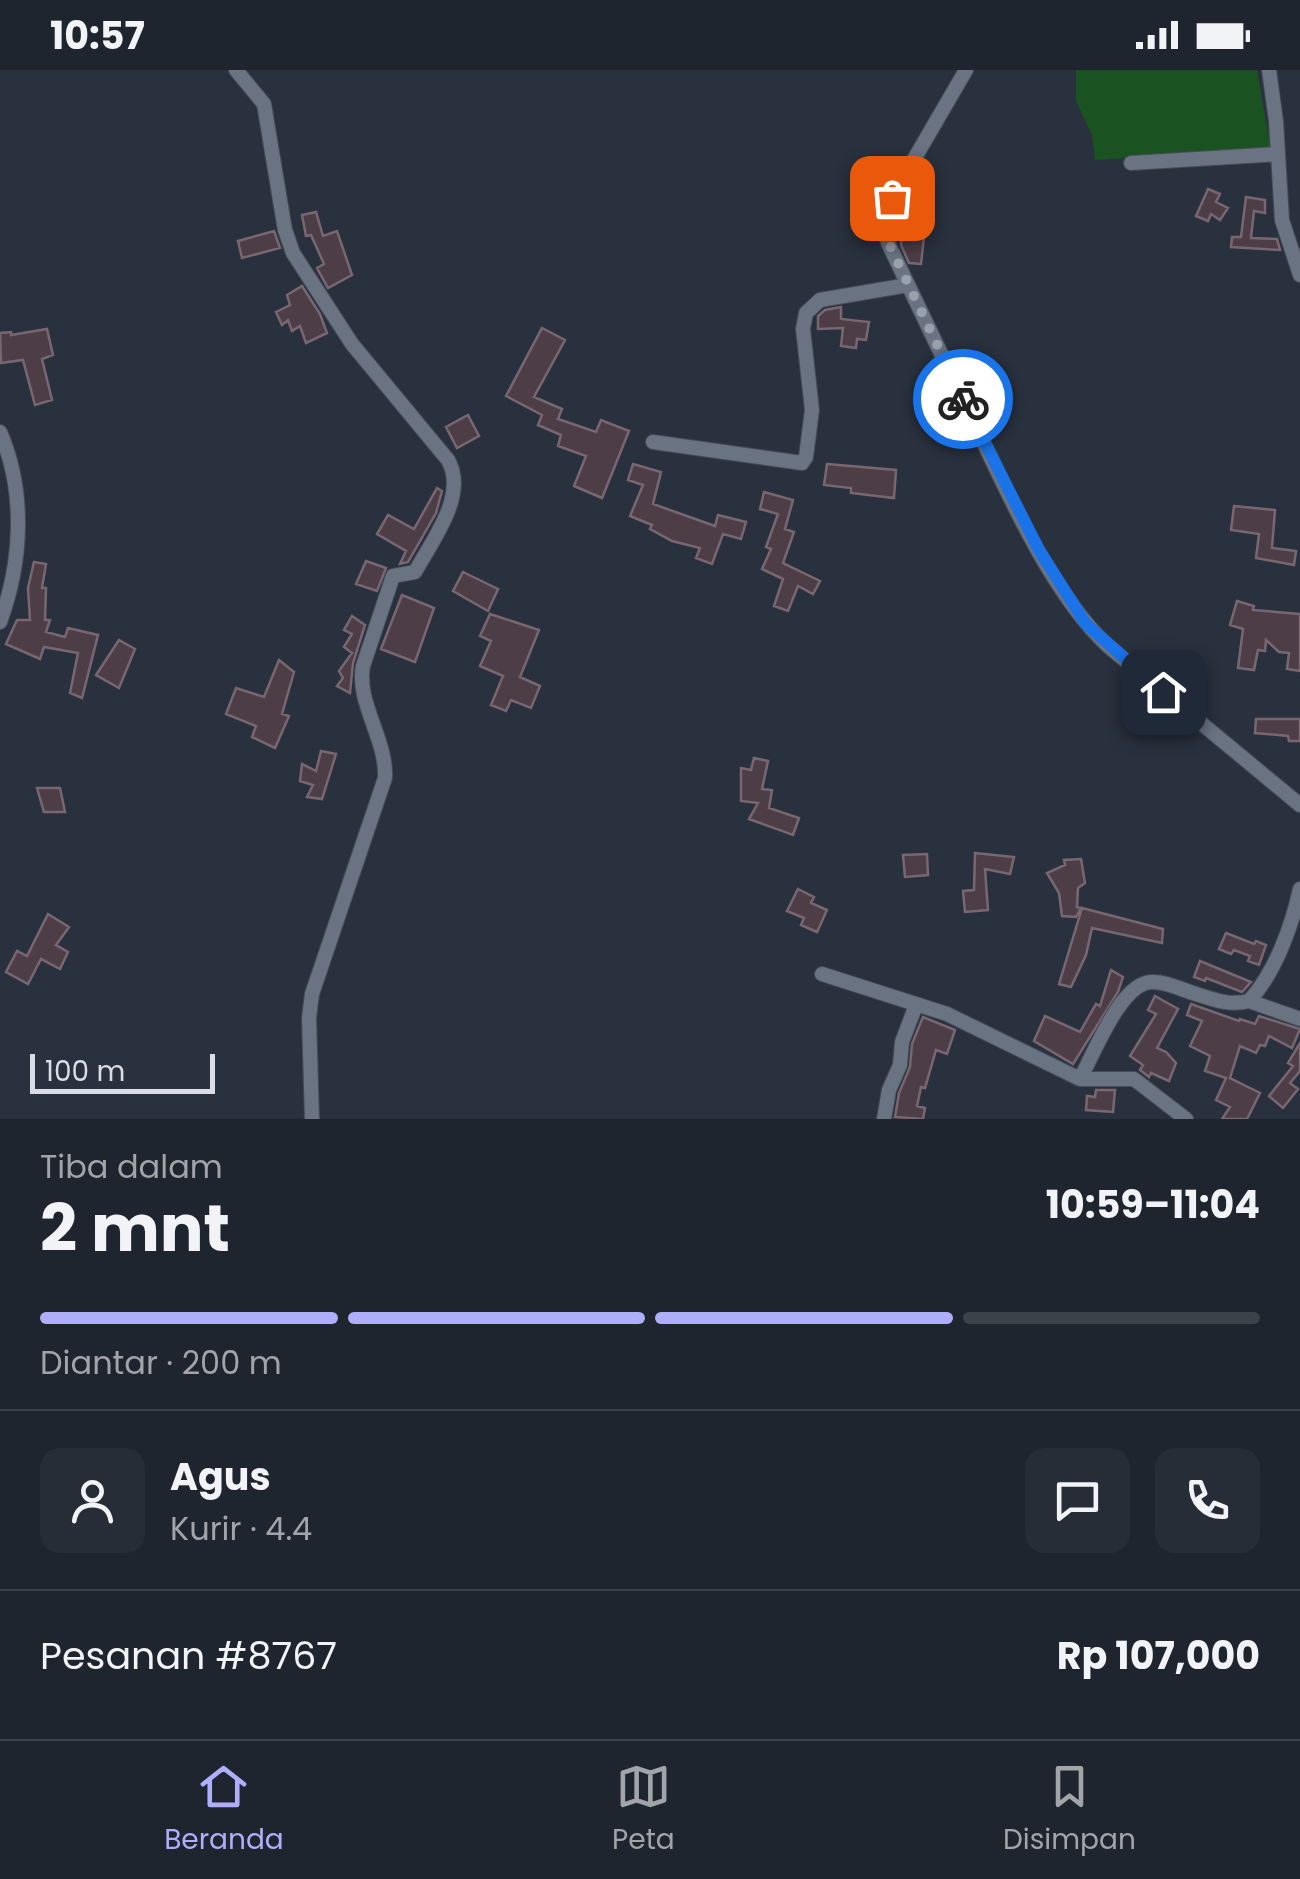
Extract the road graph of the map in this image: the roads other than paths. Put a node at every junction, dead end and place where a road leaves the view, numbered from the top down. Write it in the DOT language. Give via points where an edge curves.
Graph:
graph roads {
  1 [pos="236,70"];
  2 [pos="966,70"];
  3 [pos="1269,70"];
  4 [pos="1278,154"];
  5 [pos="1131,164"];
  6 [pos="1300,275"];
  7 [pos="908,285"];
  8 [pos="0,432"];
  9 [pos="654,442"];
  10 [pos="0,622"];
  11 [pos="1300,806"];
  12 [pos="1300,890"];
  13 [pos="822,974"];
  14 [pos="1249,1001"];
  15 [pos="916,1004"];
  16 [pos="1300,1019"];
  17 [pos="1080,1079"];
  18 [pos="312,1119"];
  19 [pos="884,1119"];
  20 [pos="1186,1119"];
  1 -- 18 [label="street" via="264,104 294,252 352,344 448,460 455,480 450,506 415,572 393,576 363,666 385,778 312,994"];
  2 -- 7 [label="street" via="881,216"];
  3 -- 4 [label="street"];
  4 -- 5 [label="street"];
  4 -- 6 [label="street" via="1282,220"];
  7 -- 9 [label="street" via="810,306 803,330 812,410 802,463"];
  7 -- 11 [label="street" via="1011,499 1086,624"];
  8 -- 10 [label="street" via="17,500 18,544 16,576"];
  12 -- 14 [label="street" via="1268,975"];
  13 -- 15 [label="street"];
  14 -- 16 [label="street"];
  14 -- 17 [label="street" via="1221,1002 1160,983 1135,987"];
  15 -- 17 [label="street"];
  15 -- 19 [label="street"];
  17 -- 20 [label="street" via="1134,1079"];
}
